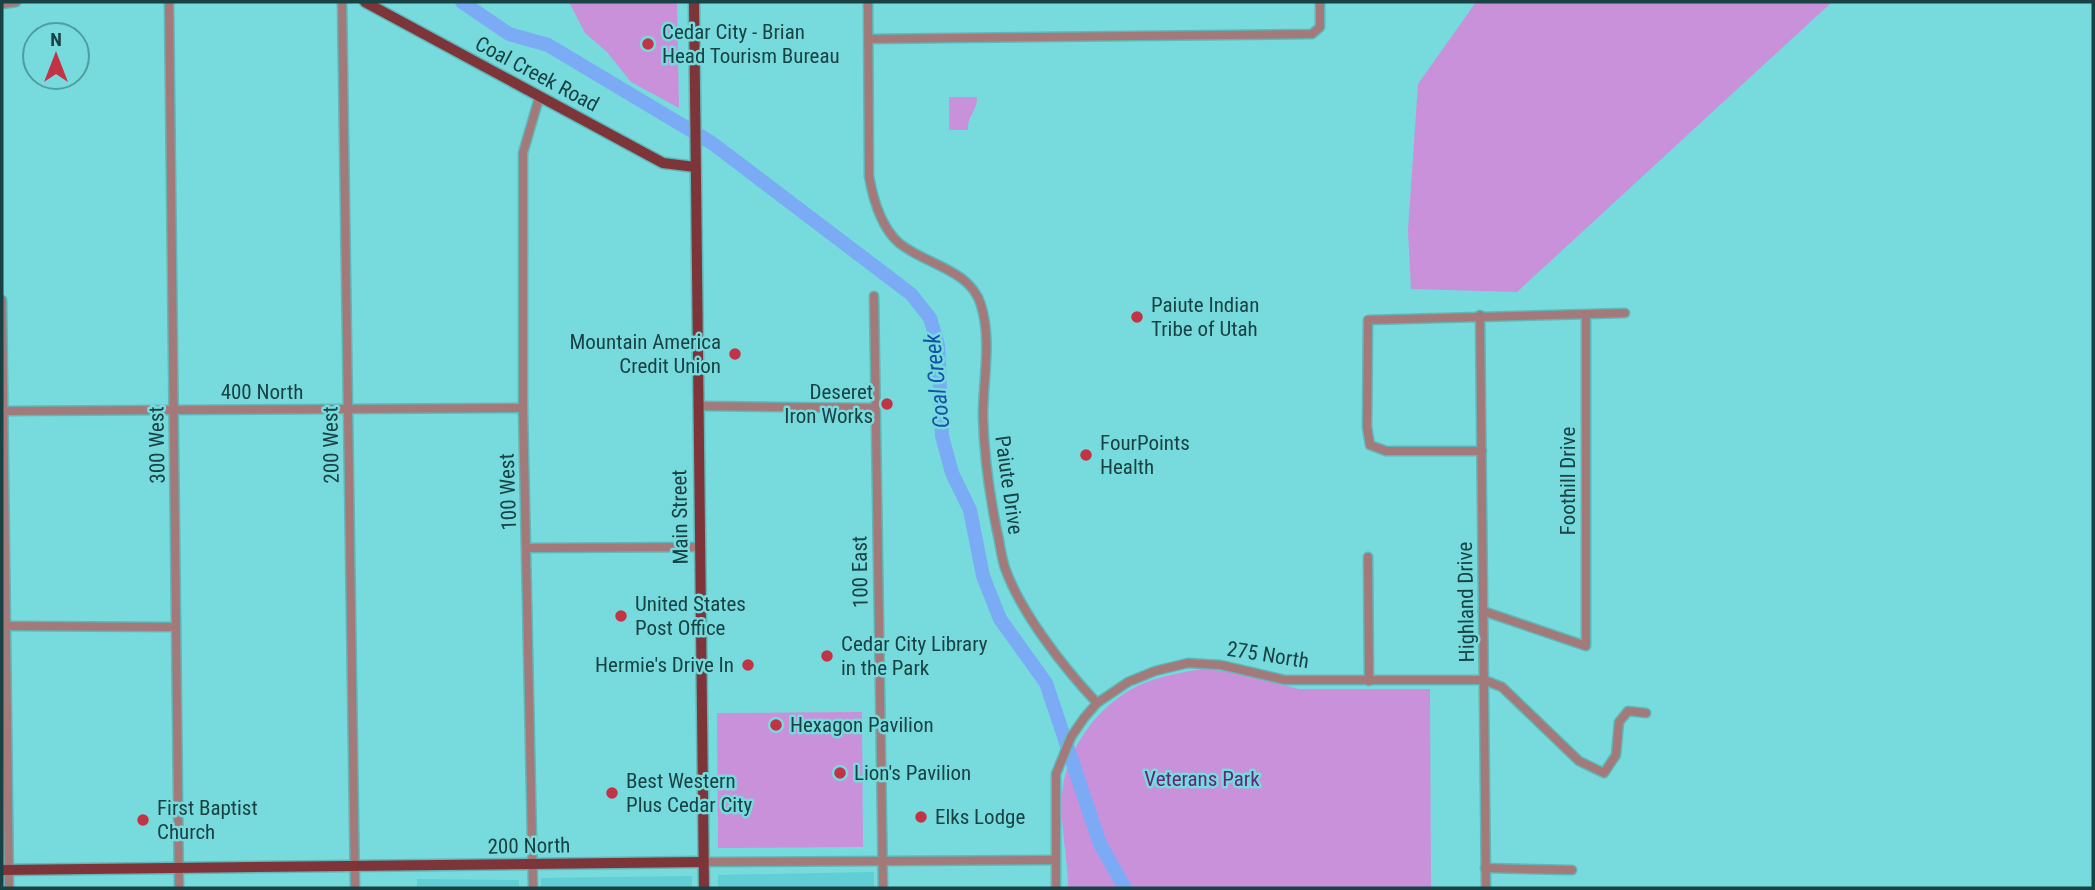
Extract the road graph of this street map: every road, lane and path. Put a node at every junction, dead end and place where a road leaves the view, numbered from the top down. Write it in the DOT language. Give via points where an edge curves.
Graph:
graph roads {
  1 [pos="16,2"];
  2 [pos="169,2"];
  3 [pos="342,2"];
  4 [pos="365,2"];
  5 [pos="694,2"];
  6 [pos="868,2"];
  7 [pos="1320,2"];
  8 [pos="2,4"];
  9 [pos="869,39"];
  10 [pos="539,98"];
  11 [pos="695,167"];
  12 [pos="874,296"];
  13 [pos="2,300"];
  14 [pos="1625,313"];
  15 [pos="1480,315"];
  16 [pos="1586,315"];
  17 [pos="698,406"];
  18 [pos="523,408"];
  19 [pos="876,408"];
  20 [pos="348,409"];
  21 [pos="174,410"];
  22 [pos="2,411"];
  23 [pos="1482,451"];
  24 [pos="699,547"];
  25 [pos="527,548"];
  26 [pos="1368,557"];
  27 [pos="1483,611"];
  28 [pos="6,626"];
  29 [pos="176,627"];
  30 [pos="1484,680"];
  31 [pos="1368,681"];
  32 [pos="1097,702"];
  33 [pos="1646,713"];
  34 [pos="1056,860"];
  35 [pos="704,862"];
  36 [pos="882,862"];
  37 [pos="355,866"];
  38 [pos="532,866"];
  39 [pos="179,867"];
  40 [pos="1485,868"];
  41 [pos="5,870"];
  42 [pos="1573,870"];
  43 [pos="9,888"];
  44 [pos="179,888"];
  45 [pos="355,888"];
  46 [pos="533,888"];
  47 [pos="704,888"];
  48 [pos="883,888"];
  49 [pos="1056,888"];
  50 [pos="1486,888"];
  1 -- 8 [label="street"];
  2 -- 21 [label="street, 300 West"];
  3 -- 20 [label="street, 200 West"];
  4 -- 10 [label="main road, Coal Creek Road"];
  5 -- 11 [label="main road, Main Street"];
  6 -- 9 [label="street, Paiute Drive"];
  7 -- 9 [label="street" via="1320,27 1312,34"];
  9 -- 32 [label="street, Paiute Drive" via="872,193 882,220 898,242 967,279 980,302 987,332 984,452 1005,568 1066,670"];
  10 -- 11 [label="main road, Coal Creek Road" via="663,163"];
  10 -- 18 [label="street, 100 West" via="523,153"];
  11 -- 17 [label="main road, Main Street"];
  12 -- 19 [label="street, 100 East"];
  13 -- 22 [label="street"];
  14 -- 16 [label="street"];
  15 -- 16 [label="street"];
  15 -- 23 [label="street, Highland Drive"];
  15 -- 23 [label="street" via="1368,320 1367,427 1370,445 1386,451"];
  16 -- 27 [label="street, Foothill Drive" via="1586,646"];
  17 -- 19 [label="street"];
  17 -- 24 [label="main road, Main Street"];
  18 -- 20 [label="street, 400 North"];
  18 -- 25 [label="street, 100 West"];
  19 -- 36 [label="street, 100 East"];
  20 -- 21 [label="street, 400 North"];
  20 -- 37 [label="street, 200 West"];
  21 -- 22 [label="street, 400 North"];
  21 -- 29 [label="street, 300 West"];
  22 -- 28 [label="street"];
  23 -- 27 [label="street, Highland Drive"];
  24 -- 25 [label="street"];
  24 -- 35 [label="main road, Main Street"];
  25 -- 38 [label="street, 100 West"];
  26 -- 31 [label="street"];
  27 -- 30 [label="street, Highland Drive"];
  28 -- 29 [label="street"];
  28 -- 41 [label="street"];
  29 -- 39 [label="street, 300 West"];
  30 -- 31 [label="street, 275 North"];
  30 -- 33 [label="street" via="1502,687 1579,761 1604,773 1616,755 1619,722 1628,711"];
  30 -- 40 [label="street, Highland Drive"];
  31 -- 32 [label="street, 275 North" via="1285,680 1221,665 1188,663 1128,682"];
  32 -- 34 [label="street, 275 North" via="1071,737 1056,774"];
  34 -- 36 [label="street, 200 North"];
  34 -- 49 [label="street"];
  35 -- 36 [label="street, 200 North"];
  35 -- 38 [label="main road, 200 North"];
  35 -- 47 [label="main road, Main Street"];
  36 -- 48 [label="street, 100 East"];
  37 -- 38 [label="main road, 200 North"];
  37 -- 39 [label="main road, 200 North"];
  37 -- 45 [label="street, 200 West"];
  38 -- 46 [label="street, 100 West"];
  39 -- 41 [label="main road, 200 North"];
  39 -- 44 [label="street, 300 West"];
  40 -- 42 [label="street"];
  40 -- 50 [label="street, Highland Drive"];
  41 -- 43 [label="street"];
}
